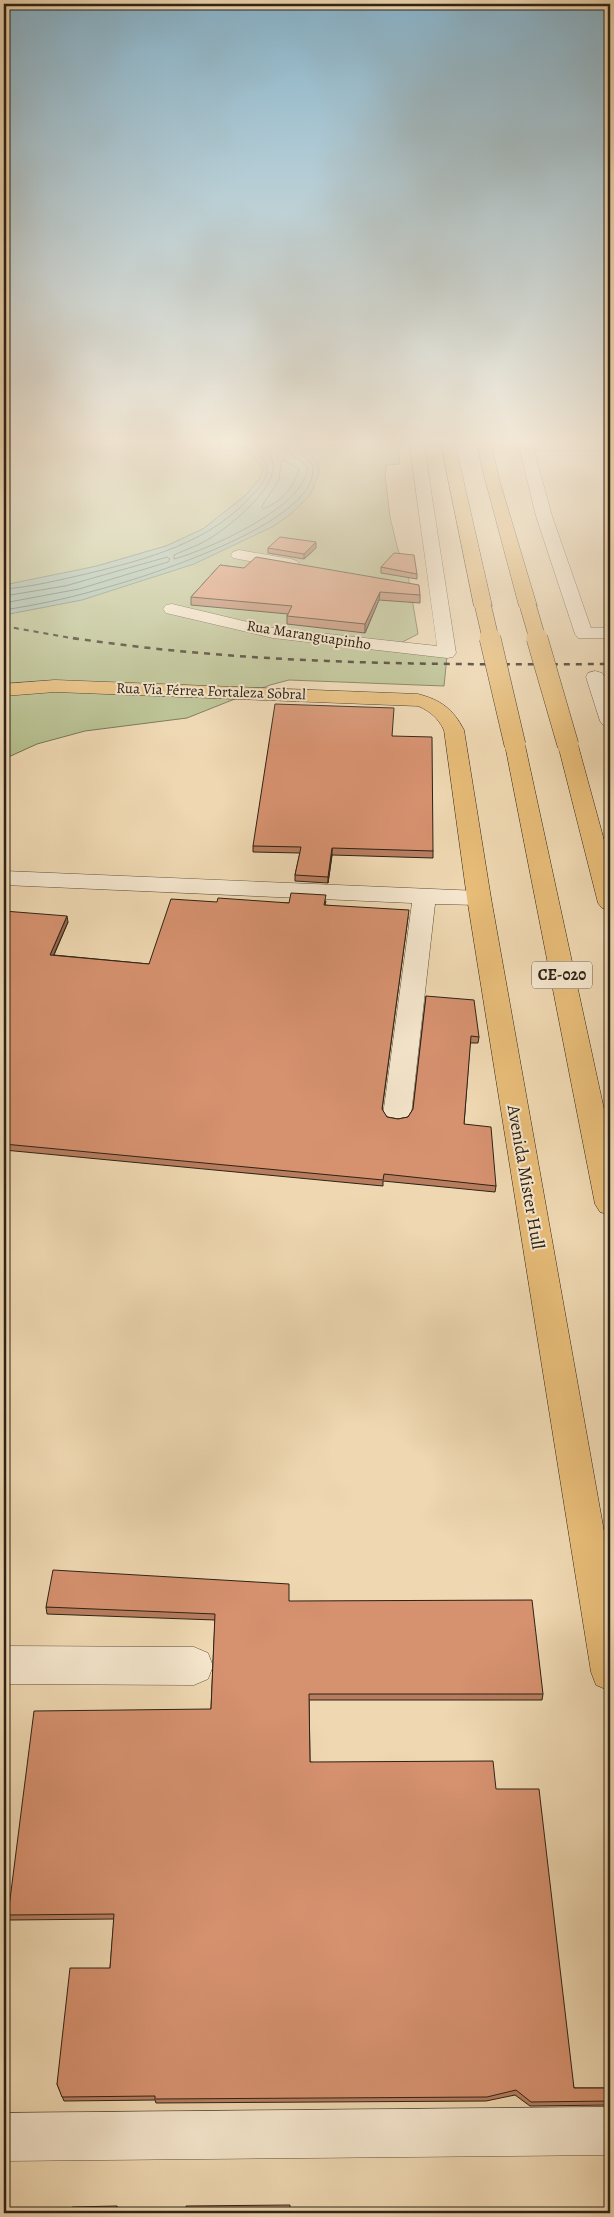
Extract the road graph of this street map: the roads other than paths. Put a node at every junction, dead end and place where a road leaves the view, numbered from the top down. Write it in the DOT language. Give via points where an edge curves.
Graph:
graph roads {
  1 [pos="432,542"];
  2 [pos="469,542"];
  3 [pos="510,542"];
  4 [pos="553,542"];
  5 [pos="239,555"];
  6 [pos="308,567"];
  7 [pos="420,587"];
  8 [pos="439,590"];
  9 [pos="172,609"];
  10 [pos="610,634"];
  11 [pos="595,676"];
  12 [pos="4,690"];
  13 [pos="418,700"];
  14 [pos="610,721"];
  15 [pos="4,878"];
  16 [pos="424,897"];
  17 [pos="479,898"];
  18 [pos="610,903"];
  19 [pos="397,1115"];
  20 [pos="610,1204"];
  21 [pos="4,1665"];
  22 [pos="194,1666"];
  23 [pos="610,1672"];
  24 [pos="610,2131"];
  25 [pos="4,2137"];
  1 -- 8 [label="street"];
  2 -- 20 [label="main road, CE-020, bridge" via="515,745"];
  3 -- 18 [label="main road, bridge"];
  4 -- 10 [label="street" via="584,634"];
  5 -- 6 [label="street"];
  7 -- 8 [label="street"];
  8 -- 9 [label="street, Rua Maranguapinho" via="447,653 273,633"];
  11 -- 14 [label="street"];
  12 -- 13 [label="main road, Rua Via Férrea Fortaleza Sobral" via="55,686"];
  13 -- 17 [label="main road, Avenida Mister Hull" via="432,703 441,710 454,730"];
  15 -- 16 [label="street"];
  16 -- 17 [label="street"];
  16 -- 19 [label="street"];
  17 -- 23 [label="main road, Avenida Mister Hull"];
  21 -- 22 [label="street"];
  24 -- 25 [label="street"];
}
